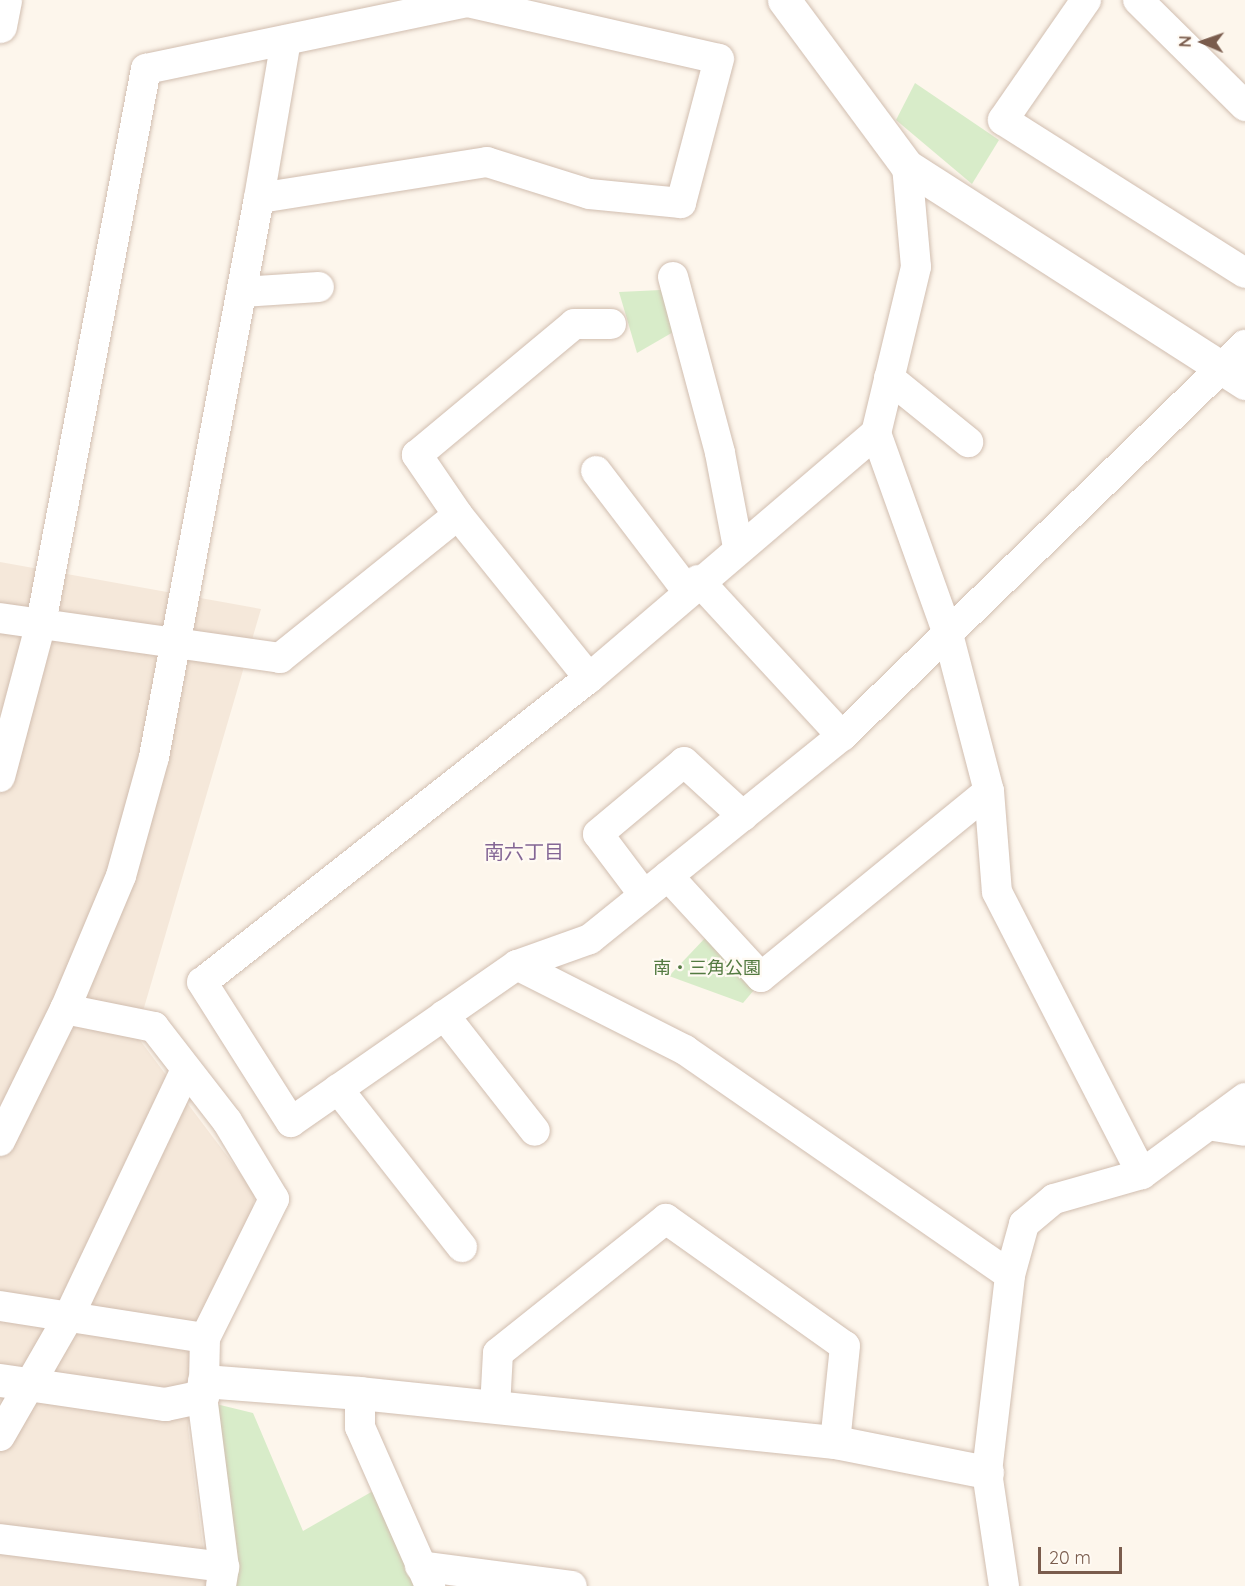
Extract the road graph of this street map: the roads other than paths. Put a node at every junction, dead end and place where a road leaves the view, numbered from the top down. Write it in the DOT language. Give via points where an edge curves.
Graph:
graph roads {
  1 [pos="4,0"];
  2 [pos="784,0"];
  3 [pos="1086,0"];
  4 [pos="1138,0"];
  5 [pos="0,26"];
  6 [pos="286,40"];
  7 [pos="1245,106"];
  8 [pos="907,166"];
  9 [pos="259,198"];
  10 [pos="1245,273"];
  11 [pos="673,277"];
  12 [pos="319,287"];
  13 [pos="242,292"];
  14 [pos="611,324"];
  15 [pos="1245,345"];
  16 [pos="1233,376"];
  17 [pos="889,378"];
  18 [pos="876,433"];
  19 [pos="968,442"];
  20 [pos="596,471"];
  21 [pos="459,515"];
  22 [pos="738,547"];
  23 [pos="692,585"];
  24 [pos="0,618"];
  25 [pos="41,623"];
  26 [pos="948,634"];
  27 [pos="178,647"];
  28 [pos="589,678"];
  29 [pos="842,736"];
  30 [pos="0,777"];
  31 [pos="989,791"];
  32 [pos="743,816"];
  33 [pos="668,876"];
  34 [pos="644,895"];
  35 [pos="517,965"];
  36 [pos="65,1009"];
  37 [pos="444,1016"];
  38 [pos="185,1072"];
  39 [pos="338,1089"];
  40 [pos="1245,1098"];
  41 [pos="1209,1125"];
  42 [pos="535,1131"];
  43 [pos="1245,1131"];
  44 [pos="0,1141"];
  45 [pos="1142,1174"];
  46 [pos="462,1247"];
  47 [pos="1010,1275"];
  48 [pos="0,1306"];
  49 [pos="69,1316"];
  50 [pos="205,1338"];
  51 [pos="15,1382"];
  52 [pos="203,1389"];
  53 [pos="360,1393"];
  54 [pos="495,1408"];
  55 [pos="0,1436"];
  56 [pos="835,1442"];
  57 [pos="987,1472"];
  58 [pos="0,1539"];
  59 [pos="223,1576"];
  60 [pos="425,1576"];
  61 [pos="572,1586"];
  62 [pos="1004,1586"];
  1 -- 5 [label="street"];
  2 -- 8 [label="street"];
  3 -- 10 [label="street" via="1003,120"];
  4 -- 7 [label="street"];
  6 -- 9 [label="street"];
  6 -- 9 [label="street" via="468,2 719,59 681,203 589,194 487,162"];
  6 -- 25 [label="street" via="146,69"];
  8 -- 16 [label="street"];
  8 -- 17 [label="street" via="916,267"];
  9 -- 13 [label="street"];
  11 -- 22 [label="street" via="720,453"];
  12 -- 13 [label="street"];
  13 -- 27 [label="street"];
  14 -- 21 [label="street" via="574,324 417,454"];
  15 -- 16 [label="street"];
  16 -- 26 [label="street"];
  17 -- 18 [label="street"];
  17 -- 19 [label="street"];
  18 -- 22 [label="street"];
  18 -- 26 [label="street"];
  20 -- 23 [label="street"];
  21 -- 27 [label="street" via="280,658"];
  21 -- 28 [label="street"];
  22 -- 23 [label="street"];
  23 -- 28 [label="street"];
  23 -- 29 [label="street"];
  24 -- 25 [label="street"];
  25 -- 27 [label="street"];
  25 -- 30 [label="street"];
  26 -- 29 [label="street"];
  26 -- 31 [label="street"];
  27 -- 36 [label="street" via="121,876"];
  28 -- 39 [label="street" via="202,982 291,1122"];
  29 -- 32 [label="street"];
  31 -- 33 [label="street" via="761,977"];
  31 -- 45 [label="street" via="997,892"];
  32 -- 33 [label="street"];
  32 -- 34 [label="street" via="684,762 598,834"];
  33 -- 34 [label="street"];
  34 -- 35 [label="street" via="590,939"];
  35 -- 37 [label="street"];
  35 -- 47 [label="street" via="685,1050"];
  36 -- 38 [label="street" via="154,1027"];
  36 -- 44 [label="street"];
  37 -- 39 [label="street"];
  37 -- 42 [label="street"];
  38 -- 49 [label="street"];
  38 -- 50 [label="street" via="227,1120 274,1199"];
  39 -- 46 [label="street"];
  40 -- 41 [label="street"];
  41 -- 43 [label="street"];
  41 -- 45 [label="street"];
  45 -- 47 [label="street" via="1054,1199 1024,1224"];
  47 -- 57 [label="street"];
  48 -- 49 [label="street"];
  49 -- 50 [label="street"];
  49 -- 51 [label="street"];
  50 -- 52 [label="street"];
  51 -- 52 [label="street" via="165,1404"];
  51 -- 55 [label="street"];
  52 -- 53 [label="street"];
  52 -- 59 [label="street"];
  53 -- 54 [label="street"];
  53 -- 60 [label="street" via="360,1427"];
  54 -- 56 [label="street"];
  54 -- 56 [label="street" via="498,1353 666,1219 845,1346"];
  56 -- 57 [label="street"];
  57 -- 62 [label="street"];
  58 -- 59 [label="street"];
  60 -- 61 [label="street"];
}
